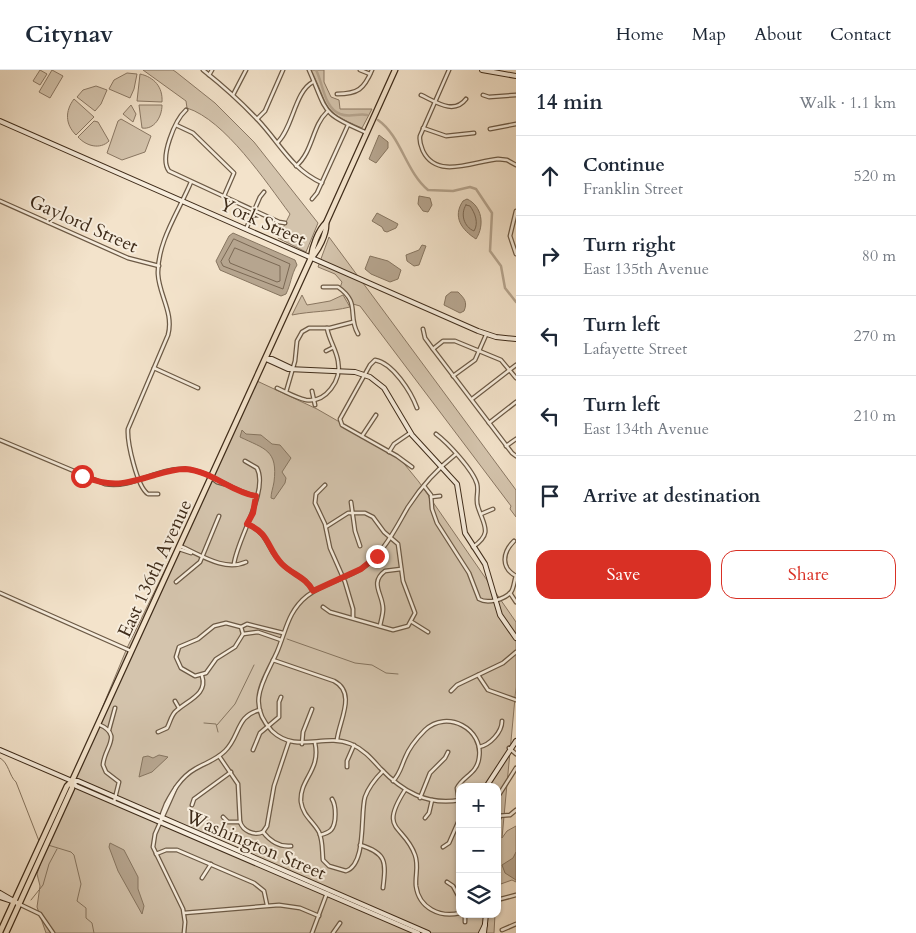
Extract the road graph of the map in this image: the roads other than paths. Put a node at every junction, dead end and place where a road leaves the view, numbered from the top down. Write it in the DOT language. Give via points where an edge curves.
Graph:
graph roads {
  1 [pos="203,70"];
  2 [pos="212,70"];
  3 [pos="246,70"];
  4 [pos="283,70"];
  5 [pos="309,70"];
  6 [pos="360,70"];
  7 [pos="372,70"];
  8 [pos="395,70"];
  9 [pos="449,70"];
  10 [pos="482,70"];
  11 [pos="370,74"];
  12 [pos="209,75"];
  13 [pos="516,76"];
  14 [pos="313,82"];
  15 [pos="337,94"];
  16 [pos="516,94"];
  17 [pos="233,95"];
  18 [pos="421,95"];
  19 [pos="483,95"];
  20 [pos="466,99"];
  21 [pos="435,101"];
  22 [pos="186,110"];
  23 [pos="328,112"];
  24 [pos="258,119"];
  25 [pos="0,120"];
  26 [pos="516,124"];
  27 [pos="176,125"];
  28 [pos="348,125"];
  29 [pos="423,128"];
  30 [pos="490,129"];
  31 [pos="367,133"];
  32 [pos="474,133"];
  33 [pos="278,142"];
  34 [pos="516,164"];
  35 [pos="296,166"];
  36 [pos="191,182"];
  37 [pos="322,183"];
  38 [pos="264,192"];
  39 [pos="224,197"];
  40 [pos="312,200"];
  41 [pos="0,201"];
  42 [pos="183,201"];
  43 [pos="254,210"];
  44 [pos="516,211"];
  45 [pos="286,223"];
  46 [pos="246,229"];
  47 [pos="516,254"];
  48 [pos="311,258"];
  49 [pos="159,266"];
  50 [pos="323,287"];
  51 [pos="353,322"];
  52 [pos="327,328"];
  53 [pos="423,329"];
  54 [pos="358,334"];
  55 [pos="486,334"];
  56 [pos="516,339"];
  57 [pos="332,348"];
  58 [pos="432,349"];
  59 [pos="326,351"];
  60 [pos="480,351"];
  61 [pos="266,359"];
  62 [pos="516,365"];
  63 [pos="154,368"];
  64 [pos="293,369"];
  65 [pos="339,370"];
  66 [pos="510,370"];
  67 [pos="364,374"];
  68 [pos="453,376"];
  69 [pos="516,378"];
  70 [pos="198,388"];
  71 [pos="277,388"];
  72 [pos="312,391"];
  73 [pos="286,392"];
  74 [pos="314,399"];
  75 [pos="471,399"];
  76 [pos="516,402"];
  77 [pos="315,405"];
  78 [pos="417,408"];
  79 [pos="376,415"];
  80 [pos="489,423"];
  81 [pos="410,433"];
  82 [pos="436,434"];
  83 [pos="362,436"];
  84 [pos="516,439"];
  85 [pos="0,440"];
  86 [pos="506,446"];
  87 [pos="389,452"];
  88 [pos="456,454"];
  89 [pos="516,456"];
  90 [pos="245,461"];
  91 [pos="441,466"];
  92 [pos="412,468"];
  93 [pos="212,478"];
  94 [pos="138,480"];
  95 [pos="325,485"];
  96 [pos="423,486"];
  97 [pos="158,494"];
  98 [pos="256,496"];
  99 [pos="440,496"];
  100 [pos="432,498"];
  101 [pos="351,502"];
  102 [pos="493,509"];
  103 [pos="352,512"];
  104 [pos="481,514"];
  105 [pos="219,516"];
  106 [pos="247,524"];
  107 [pos="326,527"];
  108 [pos="446,528"];
  109 [pos="442,530"];
  110 [pos="390,536"];
  111 [pos="514,541"];
  112 [pos="360,546"];
  113 [pos="473,547"];
  114 [pos="180,548"];
  115 [pos="202,558"];
  116 [pos="246,562"];
  117 [pos="234,564"];
  118 [pos="401,569"];
  119 [pos="516,576"];
  120 [pos="343,578"];
  121 [pos="176,582"];
  122 [pos="313,591"];
  123 [pos="0,593"];
  124 [pos="510,593"];
  125 [pos="496,600"];
  126 [pos="516,602"];
  127 [pos="322,607"];
  128 [pos="352,618"];
  129 [pos="412,622"];
  130 [pos="380,626"];
  131 [pos="240,627"];
  132 [pos="428,632"];
  133 [pos="283,633"];
  134 [pos="243,634"];
  135 [pos="516,638"];
  136 [pos="281,640"];
  137 [pos="132,652"];
  138 [pos="516,652"];
  139 [pos="272,660"];
  140 [pos="478,675"];
  141 [pos="202,676"];
  142 [pos="451,691"];
  143 [pos="281,698"];
  144 [pos="516,700"];
  145 [pos="175,701"];
  146 [pos="115,708"];
  147 [pos="179,708"];
  148 [pos="312,709"];
  149 [pos="260,710"];
  150 [pos="502,721"];
  151 [pos="98,724"];
  152 [pos="268,726"];
  153 [pos="109,730"];
  154 [pos="158,732"];
  155 [pos="337,740"];
  156 [pos="289,741"];
  157 [pos="516,741"];
  158 [pos="315,743"];
  159 [pos="302,744"];
  160 [pos="354,746"];
  161 [pos="479,747"];
  162 [pos="509,748"];
  163 [pos="0,750"];
  164 [pos="253,750"];
  165 [pos="448,752"];
  166 [pos="516,754"];
  167 [pos="219,756"];
  168 [pos="347,767"];
  169 [pos="516,768"];
  170 [pos="383,771"];
  171 [pos="231,772"];
  172 [pos="72,781"];
  173 [pos="393,781"];
  174 [pos="243,783"];
  175 [pos="462,783"];
  176 [pos="488,783"];
  177 [pos="238,784"];
  178 [pos="405,790"];
  179 [pos="501,792"];
  180 [pos="420,798"];
  181 [pos="332,799"];
  182 [pos="115,800"];
  183 [pos="432,800"];
  184 [pos="456,800"];
  185 [pos="192,805"];
  186 [pos="516,810"];
  187 [pos="305,814"];
  188 [pos="301,816"];
  189 [pos="501,816"];
  190 [pos="223,817"];
  191 [pos="425,818"];
  192 [pos="161,820"];
  193 [pos="240,822"];
  194 [pos="456,827"];
  195 [pos="263,832"];
  196 [pos="320,835"];
  197 [pos="360,845"];
  198 [pos="291,846"];
  199 [pos="443,846"];
  200 [pos="156,855"];
  201 [pos="211,864"];
  202 [pos="349,870"];
  203 [pos="350,874"];
  204 [pos="202,878"];
  205 [pos="447,882"];
  206 [pos="383,888"];
  207 [pos="328,892"];
  208 [pos="456,892"];
  209 [pos="0,893"];
  210 [pos="516,894"];
  211 [pos="333,896"];
  212 [pos="0,897"];
  213 [pos="420,898"];
  214 [pos="501,899"];
  215 [pos="416,900"];
  216 [pos="325,902"];
  217 [pos="17,903"];
  218 [pos="267,905"];
  219 [pos="184,913"];
  220 [pos="456,913"];
  221 [pos="319,916"];
  222 [pos="465,918"];
  223 [pos="486,918"];
  224 [pos="465,922"];
  225 [pos="340,923"];
  226 [pos="516,924"];
  227 [pos="502,930"];
  228 [pos="0,932"];
  229 [pos="6,933"];
  230 [pos="53,933"];
  231 [pos="184,933"];
  232 [pos="312,933"];
  233 [pos="333,933"];
  234 [pos="418,933"];
  235 [pos="428,933"];
  236 [pos="483,933"];
  1 -- 12 [label="street"];
  2 -- 12 [label="street"];
  3 -- 17 [label="street"];
  4 -- 24 [label="street" via="265,111"];
  5 -- 14 [label="street"];
  6 -- 11 [label="street"];
  7 -- 11 [label="street"];
  8 -- 31 [label="main road, East 136th Avenue"];
  9 -- 21 [label="street"];
  10 -- 13 [label="street"];
  11 -- 15 [label="street" via="358,92"];
  12 -- 17 [label="street"];
  14 -- 23 [label="street"];
  14 -- 33 [label="street" via="305,88 285,134"];
  16 -- 19 [label="street"];
  17 -- 24 [label="street"];
  18 -- 21 [label="street"];
  20 -- 21 [label="street" via="452,107"];
  21 -- 29 [label="street"];
  22 -- 27 [label="street"];
  23 -- 28 [label="street"];
  23 -- 35 [label="street" via="320,120 304,158"];
  24 -- 33 [label="street"];
  25 -- 42 [label="street, York Street"];
  26 -- 30 [label="street"];
  27 -- 36 [label="street" via="164,164 172,173"];
  27 -- 39 [label="street" via="193,133 234,173"];
  28 -- 31 [label="street"];
  28 -- 37 [label="street"];
  29 -- 32 [label="street" via="446,136"];
  29 -- 34 [label="street" via="421,147 429,161 437,166 498,159"];
  31 -- 48 [label="main road, East 136th Avenue"];
  33 -- 35 [label="street"];
  35 -- 37 [label="street"];
  36 -- 39 [label="street"];
  36 -- 42 [label="street"];
  37 -- 40 [label="street"];
  38 -- 43 [label="street"];
  39 -- 43 [label="street"];
  41 -- 49 [label="street, Gaylord Street" via="128,258"];
  42 -- 46 [label="street, York Street"];
  42 -- 49 [label="street" via="163,244"];
  43 -- 45 [label="street"];
  43 -- 46 [label="street"];
  44 -- 47 [label="street" via="510,232"];
  46 -- 48 [label="street, York Street"];
  48 -- 55 [label="street, York Street"];
  48 -- 61 [label="main road, East 136th Avenue"];
  49 -- 63 [label="street" via="170,328"];
  50 -- 51 [label="street" via="335,286 344,292 353,306"];
  51 -- 52 [label="street"];
  51 -- 54 [label="street"];
  52 -- 57 [label="street"];
  52 -- 64 [label="street" via="309,328 302,332 297,341"];
  53 -- 58 [label="street"];
  55 -- 56 [label="street, York Street"];
  55 -- 60 [label="street"];
  57 -- 59 [label="street"];
  57 -- 65 [label="street"];
  58 -- 60 [label="street" via="450,340"];
  58 -- 68 [label="street"];
  60 -- 66 [label="street" via="501,360"];
  60 -- 68 [label="street" via="474,360"];
  61 -- 64 [label="street"];
  61 -- 93 [label="main road, East 136th Avenue"];
  62 -- 66 [label="street"];
  63 -- 70 [label="street"];
  63 -- 94 [label="street" via="128,429"];
  64 -- 65 [label="street"];
  64 -- 73 [label="street"];
  65 -- 67 [label="street"];
  65 -- 74 [label="street" via="336,384"];
  66 -- 69 [label="street"];
  66 -- 75 [label="street"];
  67 -- 78 [label="street" via="374,361 384,362 410,393"];
  67 -- 81 [label="street" via="386,390"];
  67 -- 83 [label="street" via="340,423"];
  68 -- 75 [label="street"];
  71 -- 73 [label="street"];
  72 -- 74 [label="street"];
  73 -- 74 [label="street" via="304,400"];
  74 -- 77 [label="street"];
  75 -- 80 [label="street"];
  76 -- 80 [label="street"];
  79 -- 83 [label="street"];
  80 -- 86 [label="street"];
  81 -- 87 [label="street" via="394,444"];
  81 -- 91 [label="street"];
  82 -- 88 [label="street"];
  83 -- 87 [label="street"];
  84 -- 86 [label="street"];
  85 -- 94 [label="street" via="100,483 118,485"];
  86 -- 89 [label="street"];
  87 -- 92 [label="street"];
  88 -- 91 [label="street"];
  88 -- 104 [label="street" via="476,483"];
  90 -- 98 [label="street" via="259,471"];
  91 -- 96 [label="street"];
  91 -- 113 [label="street" via="457,484 464,530"];
  93 -- 94 [label="street" via="181,469"];
  93 -- 98 [label="street"];
  93 -- 114 [label="main road, East 136th Avenue"];
  94 -- 97 [label="street" via="144,492"];
  95 -- 107 [label="street" via="314,500"];
  96 -- 100 [label="street"];
  96 -- 110 [label="street"];
  98 -- 106 [label="street"];
  99 -- 100 [label="street"];
  100 -- 109 [label="street" via="432,512"];
  101 -- 103 [label="street"];
  102 -- 104 [label="street"];
  103 -- 107 [label="street"];
  103 -- 110 [label="street" via="371,515"];
  103 -- 112 [label="street"];
  104 -- 113 [label="street" via="486,532"];
  105 -- 115 [label="street"];
  106 -- 117 [label="street"];
  106 -- 122 [label="street" via="262,532 278,560 306,580"];
  107 -- 120 [label="street" via="330,548"];
  108 -- 109 [label="street"];
  109 -- 125 [label="street" via="469,573 478,598 484,602"];
  110 -- 118 [label="street" via="398,544"];
  110 -- 120 [label="street" via="372,561"];
  111 -- 119 [label="street" via="504,562"];
  113 -- 125 [label="street" via="488,570"];
  114 -- 115 [label="street"];
  114 -- 137 [label="main road, East 136th Avenue"];
  115 -- 117 [label="street"];
  115 -- 121 [label="street"];
  116 -- 117 [label="street"];
  118 -- 129 [label="street" via="414,608"];
  118 -- 130 [label="street" via="385,571 377,581 383,609"];
  119 -- 124 [label="street"];
  120 -- 122 [label="street"];
  120 -- 128 [label="street" via="353,609"];
  122 -- 133 [label="street" via="294,609"];
  123 -- 137 [label="street"];
  124 -- 125 [label="street"];
  124 -- 126 [label="street"];
  125 -- 135 [label="street" via="503,621"];
  127 -- 128 [label="street" via="328,612"];
  128 -- 130 [label="street"];
  129 -- 130 [label="street" via="397,630"];
  129 -- 132 [label="street"];
  131 -- 133 [label="street" via="246,623"];
  131 -- 134 [label="street"];
  131 -- 141 [label="street" via="218,624 179,648 176,658 179,666 195,676"];
  133 -- 136 [label="street"];
  134 -- 136 [label="street" via="258,632"];
  134 -- 141 [label="street" via="235,646 219,657"];
  136 -- 139 [label="street"];
  137 -- 151 [label="main road, East 136th Avenue"];
  138 -- 140 [label="street" via="503,663"];
  139 -- 149 [label="street" via="260,688"];
  139 -- 155 [label="street" via="334,681 342,687 346,702"];
  140 -- 142 [label="street"];
  140 -- 144 [label="street" via="488,690"];
  141 -- 147 [label="street" via="202,690"];
  143 -- 152 [label="street" via="279,717"];
  145 -- 147 [label="street"];
  146 -- 153 [label="street"];
  147 -- 154 [label="street" via="167,728"];
  148 -- 159 [label="street"];
  149 -- 152 [label="street"];
  149 -- 167 [label="street" via="242,719 230,745"];
  150 -- 161 [label="street" via="496,735 487,745"];
  151 -- 153 [label="street"];
  151 -- 172 [label="main road, East 136th Avenue"];
  152 -- 156 [label="street"];
  152 -- 164 [label="street" via="258,736"];
  153 -- 182 [label="street" via="112,740 103,765 106,772 119,782"];
  155 -- 158 [label="street"];
  155 -- 160 [label="street"];
  156 -- 159 [label="street"];
  156 -- 195 [label="street"];
  157 -- 162 [label="street"];
  158 -- 159 [label="street"];
  158 -- 187 [label="street" via="317,758 301,796"];
  160 -- 168 [label="street"];
  160 -- 170 [label="street" via="366,753"];
  161 -- 173 [label="street" via="473,734 462,724 436,723 422,733"];
  161 -- 175 [label="street" via="477,765"];
  162 -- 166 [label="street"];
  162 -- 176 [label="street"];
  163 -- 172 [label="street, Washington Street"];
  165 -- 180 [label="street" via="428,776"];
  167 -- 171 [label="street"];
  167 -- 192 [label="street" via="192,771 176,787"];
  169 -- 179 [label="street"];
  170 -- 173 [label="street"];
  170 -- 197 [label="street" via="364,799"];
  171 -- 177 [label="street"];
  171 -- 185 [label="street" via="194,799"];
  172 -- 182 [label="street, Washington Street"];
  172 -- 217 [label="main road, East 136th Avenue" via="67,786"];
  173 -- 178 [label="street"];
  174 -- 177 [label="street"];
  177 -- 193 [label="street"];
  178 -- 180 [label="street"];
  178 -- 213 [label="street" via="395,808 394,822 415,854 418,864 416,886"];
  180 -- 183 [label="street"];
  181 -- 196 [label="street" via="335,804 334,824"];
  182 -- 192 [label="street, Washington Street"];
  183 -- 184 [label="street"];
  183 -- 191 [label="street"];
  186 -- 189 [label="street"];
  187 -- 188 [label="street"];
  187 -- 196 [label="street"];
  190 -- 193 [label="street" via="228,822"];
  192 -- 200 [label="street" via="153,842"];
  192 -- 207 [label="street, Washington Street"];
  193 -- 195 [label="street" via="255,834"];
  194 -- 199 [label="street" via="449,843"];
  195 -- 198 [label="street" via="273,842"];
  196 -- 202 [label="street" via="321,860 335,869"];
  197 -- 202 [label="street"];
  197 -- 206 [label="street" via="374,850 383,860"];
  200 -- 201 [label="street" via="166,850 177,850"];
  200 -- 219 [label="street"];
  201 -- 204 [label="street"];
  201 -- 218 [label="street" via="266,890"];
  202 -- 203 [label="street"];
  205 -- 208 [label="street"];
  207 -- 211 [label="street, Washington Street"];
  207 -- 216 [label="street"];
  207 -- 235 [label="street, Washington Street"];
  209 -- 217 [label="street"];
  210 -- 214 [label="street"];
  211 -- 216 [label="street"];
  211 -- 234 [label="street, Washington Street"];
  212 -- 217 [label="street"];
  213 -- 215 [label="street"];
  213 -- 220 [label="street" via="440,914"];
  216 -- 221 [label="street"];
  217 -- 228 [label="main road, East 136th Avenue"];
  217 -- 229 [label="main road, East 136th Avenue"];
  217 -- 230 [label="street" via="40,914"];
  218 -- 219 [label="street"];
  218 -- 221 [label="street" via="299,906"];
  219 -- 231 [label="street"];
  221 -- 232 [label="street"];
  222 -- 224 [label="street"];
  223 -- 236 [label="street"];
  225 -- 233 [label="street"];
  226 -- 227 [label="street"];
}
